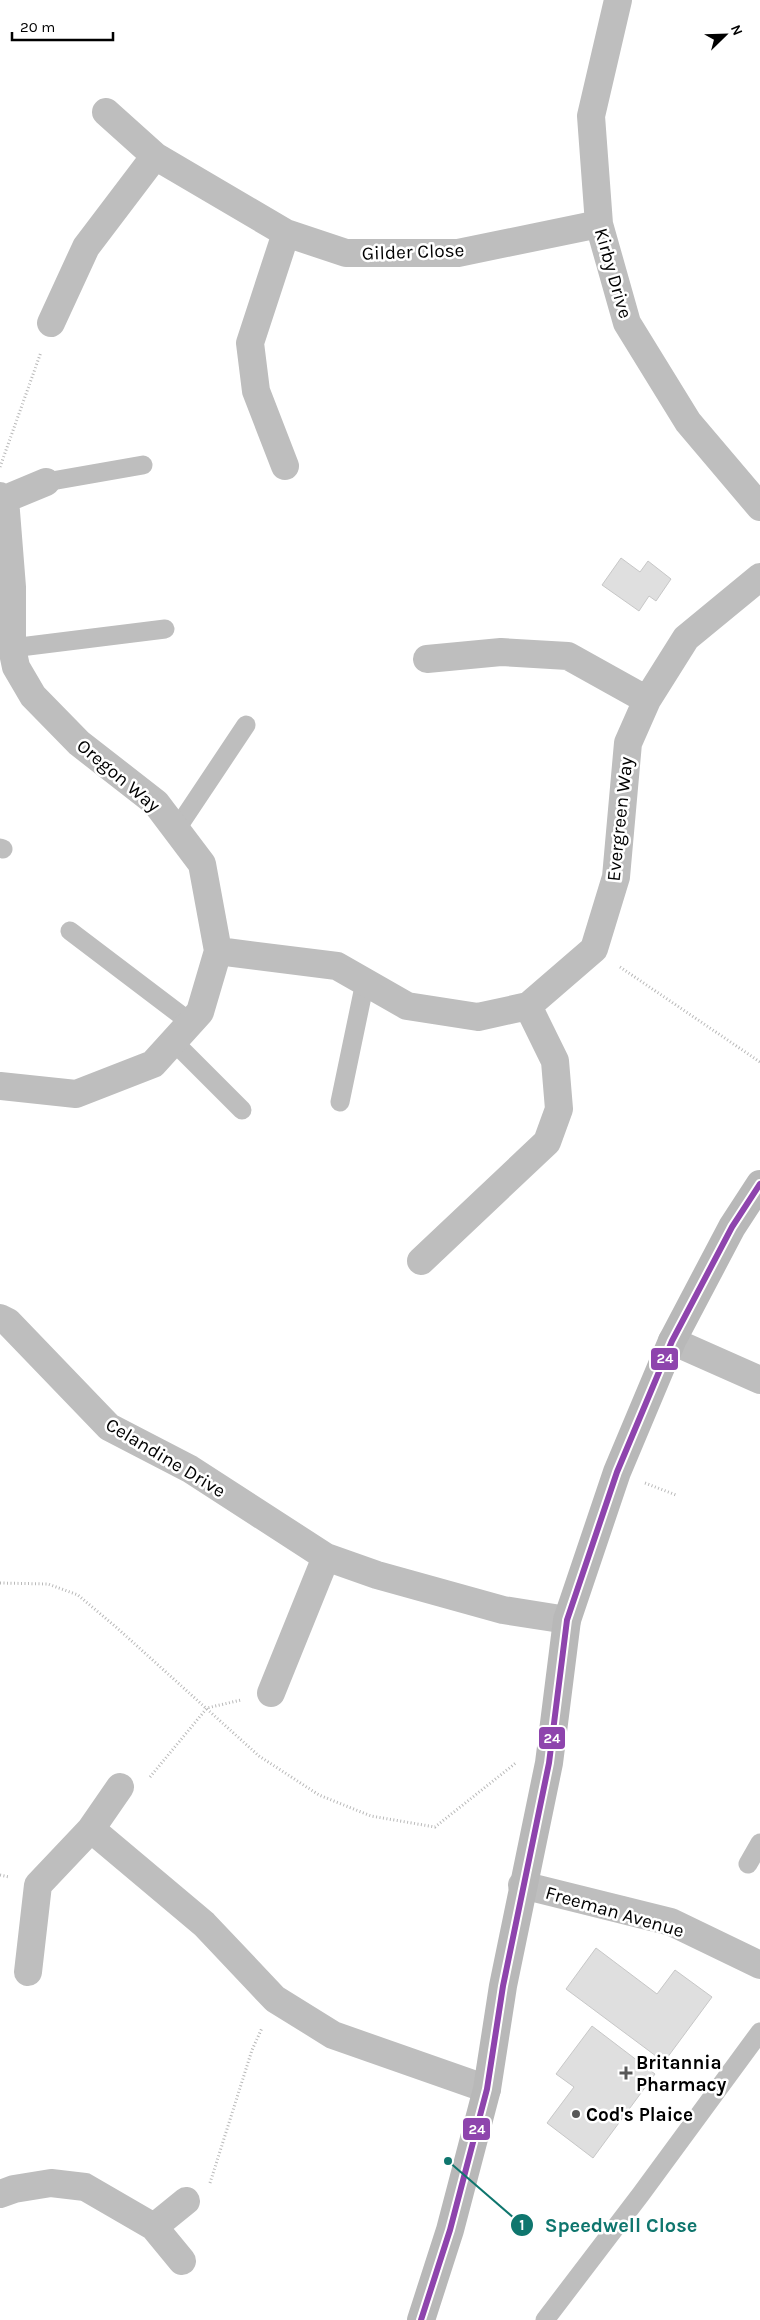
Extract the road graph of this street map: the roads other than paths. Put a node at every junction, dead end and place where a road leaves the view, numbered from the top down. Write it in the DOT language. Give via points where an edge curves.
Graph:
graph roads {
  1 [pos="618,0"];
  2 [pos="106,112"];
  3 [pos="155,156"];
  4 [pos="599,224"];
  5 [pos="286,233"];
  6 [pos="51,324"];
  7 [pos="143,465"];
  8 [pos="285,466"];
  9 [pos="46,482"];
  10 [pos="2,498"];
  11 [pos="760,508"];
  12 [pos="760,577"];
  13 [pos="6,611"];
  14 [pos="165,629"];
  15 [pos="427,659"];
  16 [pos="9,663"];
  17 [pos="647,700"];
  18 [pos="246,725"];
  19 [pos="176,830"];
  20 [pos="70,931"];
  21 [pos="218,951"];
  22 [pos="365,982"];
  23 [pos="528,1006"];
  24 [pos="182,1032"];
  25 [pos="0,1086"];
  26 [pos="340,1102"];
  27 [pos="242,1110"];
  28 [pos="760,1184"];
  29 [pos="421,1261"];
  30 [pos="0,1318"];
  31 [pos="672,1341"];
  32 [pos="760,1380"];
  33 [pos="326,1557"];
  34 [pos="567,1620"];
  35 [pos="271,1693"];
  36 [pos="120,1787"];
  37 [pos="91,1829"];
  38 [pos="760,1843"];
  39 [pos="748,1864"];
  40 [pos="522,1885"];
  41 [pos="760,1965"];
  42 [pos="28,1972"];
  43 [pos="760,2032"];
  44 [pos="487,2089"];
  45 [pos="0,2194"];
  46 [pos="186,2201"];
  47 [pos="154,2227"];
  48 [pos="182,2261"];
  49 [pos="421,2320"];
  50 [pos="545,2320"];
  1 -- 4 [label="street, Kirby Drive" via="591,116"];
  2 -- 3 [label="street, Gilder Close"];
  3 -- 5 [label="street, Gilder Close"];
  3 -- 6 [label="street" via="86,247"];
  4 -- 5 [label="street, Gilder Close" via="458,253 346,253"];
  4 -- 11 [label="street, Kirby Drive" via="627,323 688,422"];
  5 -- 8 [label="street" via="250,343 256,391"];
  7 -- 9 [label="lane"];
  9 -- 10 [label="street"];
  10 -- 13 [label="street"];
  12 -- 17 [label="street, Evergreen Way" via="686,638"];
  13 -- 16 [label="street"];
  14 -- 16 [label="lane"];
  15 -- 17 [label="street" via="501,652 568,656"];
  16 -- 19 [label="street, Oregon Way" via="33,696 80,743 156,802"];
  17 -- 23 [label="street, Evergreen Way" via="628,743 616,877 594,949"];
  18 -- 19 [label="lane"];
  19 -- 21 [label="street, Oregon Way" via="202,864"];
  20 -- 24 [label="lane"];
  21 -- 22 [label="street" via="337,966"];
  21 -- 24 [label="street" via="200,1012"];
  22 -- 23 [label="street" via="407,1006 469,1016"];
  22 -- 26 [label="lane"];
  23 -- 29 [label="street" via="555,1061 559,1108 547,1142"];
  24 -- 25 [label="street" via="153,1064 76,1094"];
  24 -- 27 [label="lane"];
  28 -- 31 [label="street" via="732,1227"];
  30 -- 33 [label="street, Celandine Drive" via="8,1322 109,1427 190,1469"];
  31 -- 32 [label="street"];
  31 -- 34 [label="street" via="617,1472"];
  33 -- 34 [label="street, Celandine Drive" via="502,1610"];
  33 -- 35 [label="street"];
  34 -- 40 [label="street" via="549,1763"];
  36 -- 37 [label="street"];
  37 -- 42 [label="street" via="38,1885"];
  37 -- 44 [label="street" via="204,1924 275,1999 333,2035"];
  38 -- 39 [label="lane"];
  40 -- 41 [label="street, Freeman Avenue" via="671,1922"];
  40 -- 44 [label="street"];
  43 -- 50 [label="lane"];
  44 -- 49 [label="street" via="450,2230"];
  45 -- 47 [label="street" via="51,2183 85,2187"];
  46 -- 47 [label="street"];
  47 -- 48 [label="street"];
}
